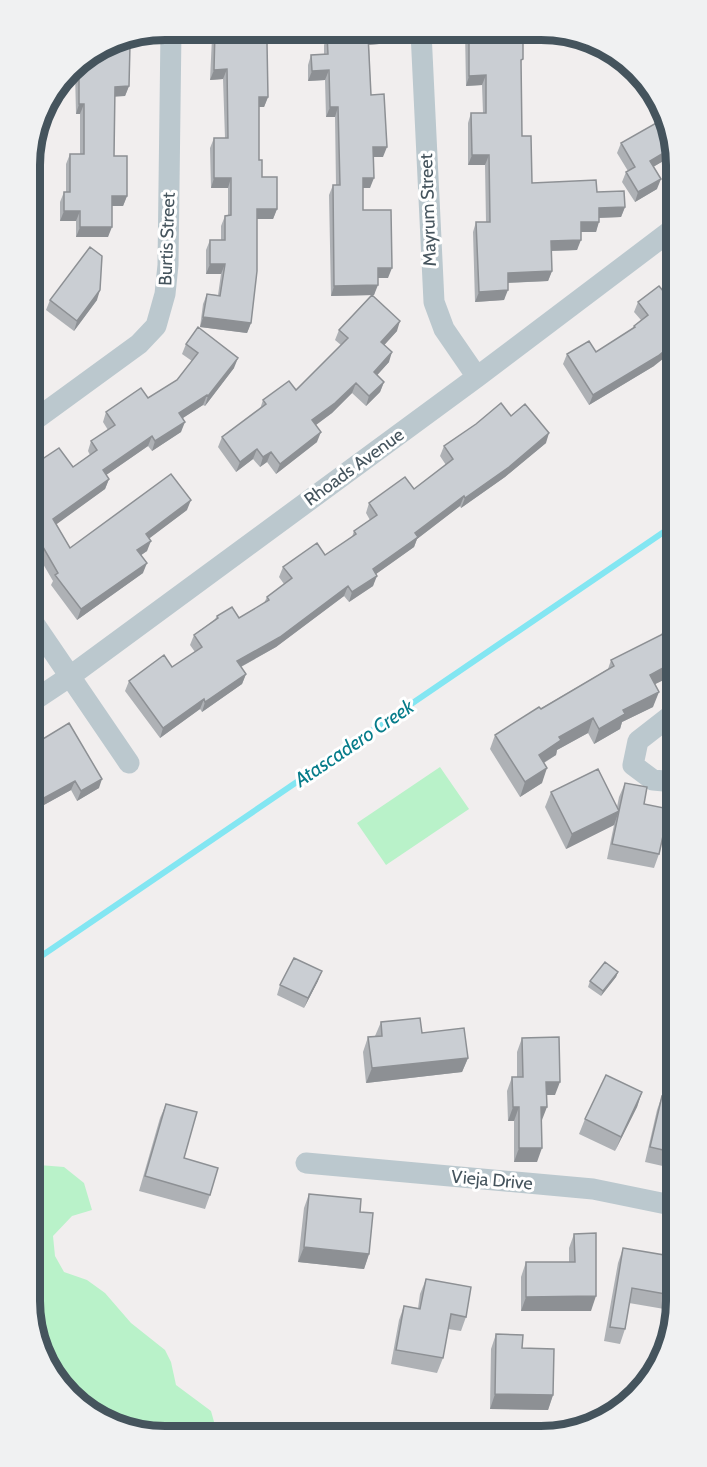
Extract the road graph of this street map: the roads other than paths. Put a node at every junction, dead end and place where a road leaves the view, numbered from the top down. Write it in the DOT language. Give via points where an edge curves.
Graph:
graph roads {
  1 [pos="421,40"];
  2 [pos="171,41"];
  3 [pos="666,234"];
  4 [pos="477,377"];
  5 [pos="41,416"];
  6 [pos="41,634"];
  7 [pos="69,677"];
  8 [pos="41,696"];
  9 [pos="666,719"];
  10 [pos="129,763"];
  11 [pos="666,781"];
  12 [pos="306,1163"];
  13 [pos="666,1204"];
  1 -- 4 [label="street, Mayrum Street" via="434,302 444,329"];
  2 -- 5 [label="street, Burtis Street" via="168,265 156,326 139,344"];
  3 -- 4 [label="street, Rhoads Avenue"];
  4 -- 7 [label="street, Rhoads Avenue"];
  6 -- 7 [label="street"];
  7 -- 8 [label="street, Rhoads Avenue"];
  7 -- 10 [label="street"];
  9 -- 11 [label="street" via="638,741 633,765 653,780"];
  12 -- 13 [label="street, Vieja Drive" via="593,1189"];
}
